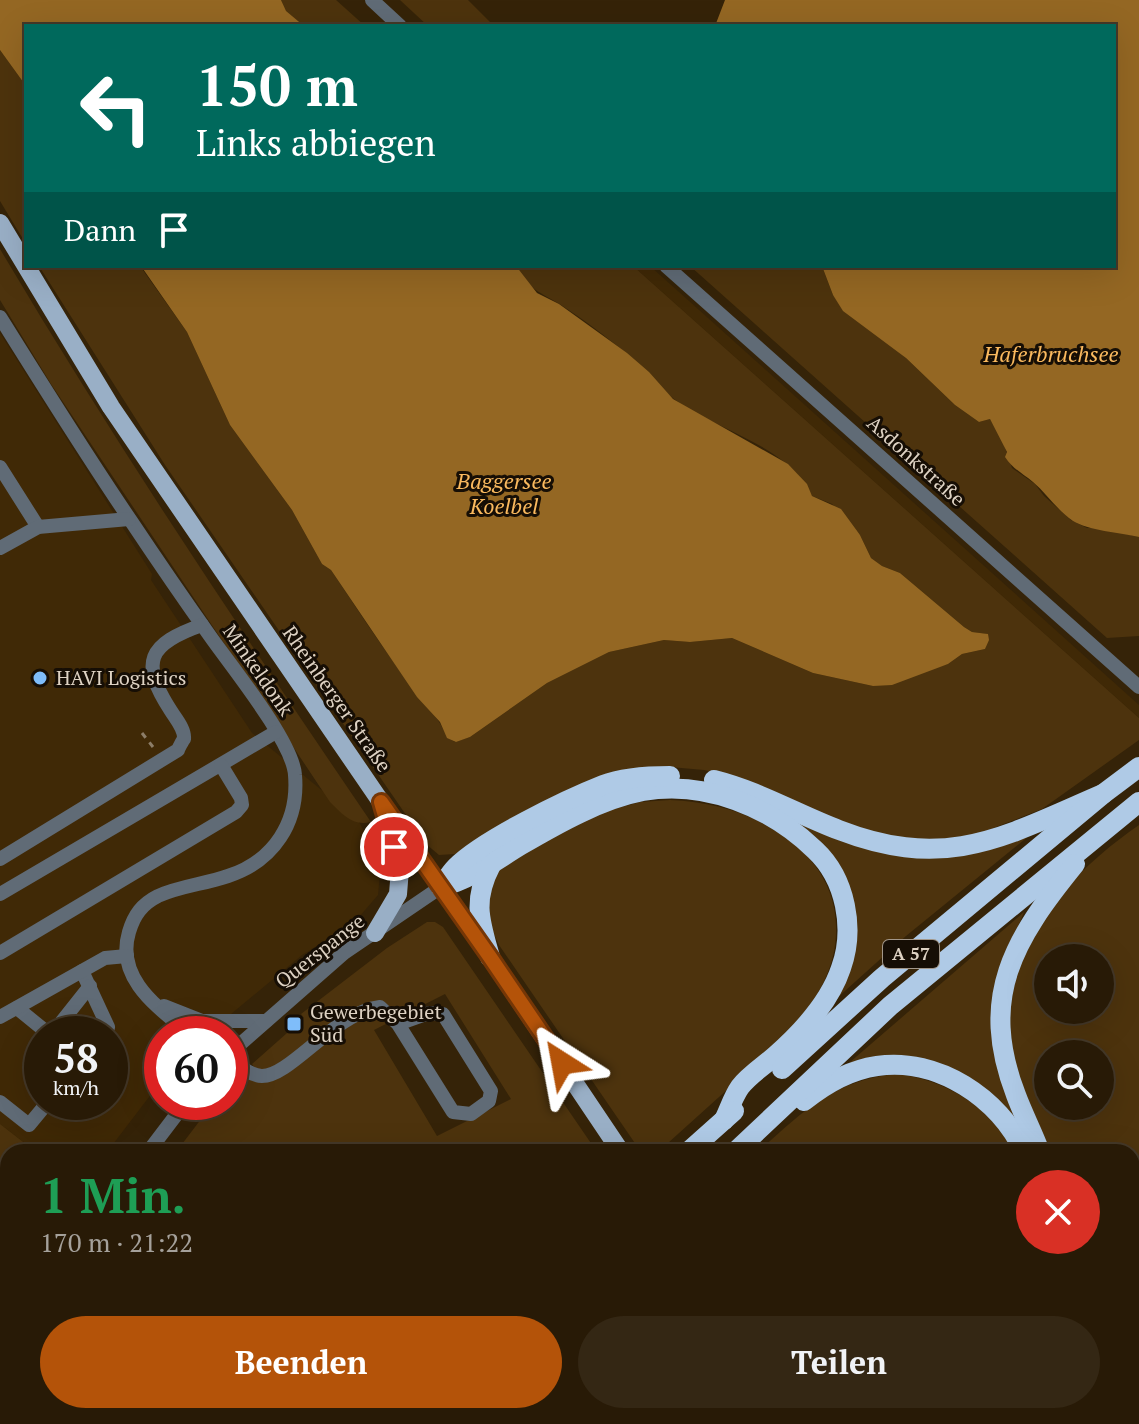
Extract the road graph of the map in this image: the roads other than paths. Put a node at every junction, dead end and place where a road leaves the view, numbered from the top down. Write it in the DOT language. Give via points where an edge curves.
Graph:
graph roads {
  1 [pos="372,0"];
  2 [pos="398,24"];
  3 [pos="0,223"];
  4 [pos="24,263"];
  5 [pos="27,268"];
  6 [pos="668,268"];
  7 [pos="0,317"];
  8 [pos="0,467"];
  9 [pos="129,519"];
  10 [pos="38,527"];
  11 [pos="1,546"];
  12 [pos="202,625"];
  13 [pos="1138,683"];
  14 [pos="276,732"];
  15 [pos="221,765"];
  16 [pos="1139,767"];
  17 [pos="1103,794"];
  18 [pos="381,802"];
  19 [pos="1139,802"];
  20 [pos="1105,829"];
  21 [pos="0,859"];
  22 [pos="491,865"];
  23 [pos="441,887"];
  24 [pos="0,894"];
  25 [pos="375,933"];
  26 [pos="0,953"];
  27 [pos="127,956"];
  28 [pos="490,957"];
  29 [pos="82,971"];
  30 [pos="90,986"];
  31 [pos="149,999"];
  32 [pos="17,1008"];
  33 [pos="27,1016"];
  34 [pos="65,1016"];
  35 [pos="103,1016"];
  36 [pos="169,1016"];
  37 [pos="190,1016"];
  38 [pos="0,1017"];
  39 [pos="248,1021"];
  40 [pos="266,1021"];
  41 [pos="398,1024"];
  42 [pos="248,1038"];
  43 [pos="248,1071"];
  44 [pos="0,1102"];
  45 [pos="775,1113"];
  46 [pos="33,1120"];
  47 [pos="172,1120"];
  48 [pos="724,1120"];
  49 [pos="154,1144"];
  50 [pos="616,1144"];
  51 [pos="697,1144"];
  52 [pos="743,1144"];
  53 [pos="1020,1144"];
  54 [pos="1037,1144"];
  1 -- 2 [label="street"];
  3 -- 4 [label="main road, Rheinberger Straße"];
  5 -- 18 [label="main road, Rheinberger Straße" via="111,407"];
  6 -- 13 [label="street, Asdonkstraße"];
  7 -- 9 [label="street, Minkeldonk"];
  8 -- 10 [label="street"];
  9 -- 10 [label="street"];
  9 -- 12 [label="street, Minkeldonk"];
  10 -- 11 [label="street"];
  12 -- 14 [label="street, Minkeldonk"];
  12 -- 21 [label="street" via="162,644 154,655 153,678 182,728 184,740 178,750"];
  14 -- 15 [label="street"];
  14 -- 27 [label="street, Minkeldonk" via="295,770 296,792 284,834 251,867 169,891 143,906 130,927"];
  15 -- 24 [label="street"];
  15 -- 26 [label="street" via="241,798 236,812"];
  16 -- 17 [label="highway, A 57"];
  17 -- 23 [label="highway" via="1013,832 937,851 877,843 717,781 638,777 605,785 494,840 456,867"];
  17 -- 48 [label="highway, A 57" via="882,978"];
  18 -- 23 [label="main road, Rheinberger Straße"];
  18 -- 25 [label="main road" via="400,869 398,894"];
  19 -- 20 [label="highway, A 57"];
  20 -- 45 [label="highway, A 57" via="890,1006"];
  20 -- 54 [label="highway" via="1032,920 1012,957 1002,992 1006,1063"];
  22 -- 23 [label="highway"];
  22 -- 28 [label="highway" via="478,900"];
  22 -- 48 [label="highway" via="610,801 669,789 726,797 759,810 821,855 846,912 842,967 824,1001 788,1045 740,1087"];
  23 -- 25 [label="street, Querspange"];
  23 -- 28 [label="main road, Rheinberger Straße"];
  25 -- 40 [label="street, Querspange" via="333,961"];
  27 -- 29 [label="street" via="105,958"];
  27 -- 31 [label="street" via="134,981"];
  28 -- 50 [label="main road, Rheinberger Straße"];
  29 -- 30 [label="street"];
  29 -- 32 [label="street"];
  30 -- 34 [label="street"];
  30 -- 35 [label="street"];
  31 -- 36 [label="street"];
  31 -- 37 [label="street"];
  32 -- 33 [label="street"];
  32 -- 38 [label="street"];
  39 -- 40 [label="street"];
  40 -- 42 [label="street, Querspange"];
  41 -- 41 [label="street" via="453,1112 471,1114 489,1101 491,1091 443,1014 429,1013"];
  41 -- 43 [label="street" via="380,1007 367,1009 339,1023 276,1074 261,1077"];
  44 -- 46 [label="street" via="29,1125"];
  45 -- 52 [label="highway, A 57"];
  45 -- 53 [label="highway" via="796,1108 847,1075 887,1065 920,1068 971,1089 1000,1114"];
  47 -- 49 [label="street"];
  48 -- 51 [label="highway, A 57"];
}
